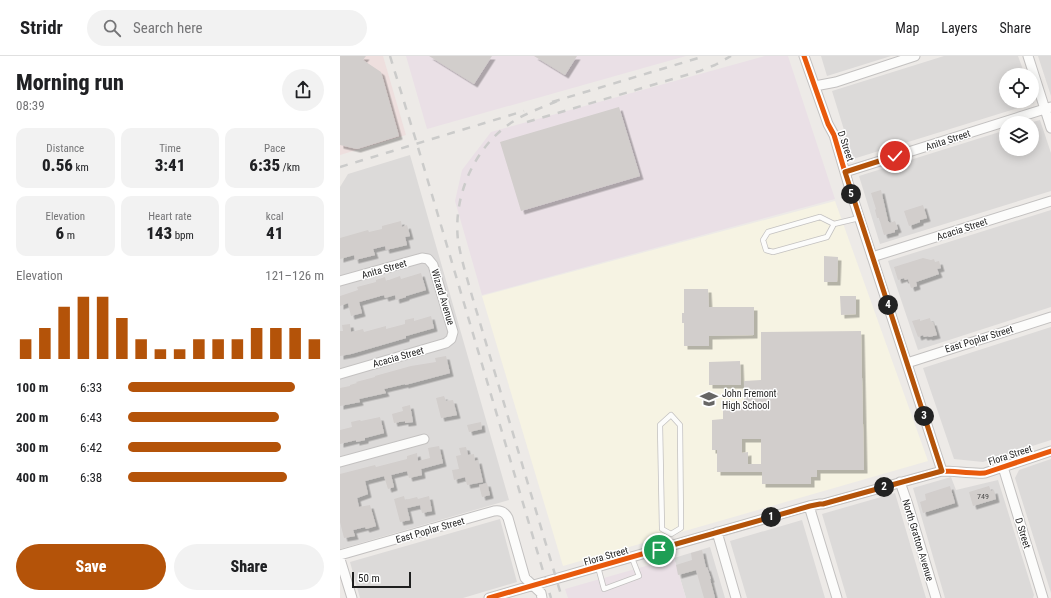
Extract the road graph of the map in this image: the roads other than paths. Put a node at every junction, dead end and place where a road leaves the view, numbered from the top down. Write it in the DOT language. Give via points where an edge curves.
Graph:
graph roads {
  1 [pos="804,56"];
  2 [pos="915,56"];
  3 [pos="1028,56"];
  4 [pos="815,86"];
  5 [pos="1048,108"];
  6 [pos="1051,128"];
  7 [pos="845,172"];
  8 [pos="1051,201"];
  9 [pos="859,218"];
  10 [pos="834,224"];
  11 [pos="872,257"];
  12 [pos="428,259"];
  13 [pos="340,281"];
  14 [pos="1051,317"];
  15 [pos="452,336"];
  16 [pos="907,363"];
  17 [pos="340,374"];
  18 [pos="424,439"];
  19 [pos="1051,451"];
  20 [pos="340,462"];
  21 [pos="1003,467"];
  22 [pos="942,471"];
  23 [pos="900,482"];
  24 [pos="810,506"];
  25 [pos="717,532"];
  26 [pos="671,534"];
  27 [pos="669,546"];
  28 [pos="340,555"];
  29 [pos="340,558"];
  30 [pos="632,558"];
  31 [pos="598,567"];
  32 [pos="533,586"];
  33 [pos="352,598"];
  34 [pos="489,598"];
  35 [pos="542,598"];
  36 [pos="736,598"];
  37 [pos="837,598"];
  38 [pos="936,598"];
  39 [pos="1043,598"];
  1 -- 4 [label="street, D Street"];
  2 -- 4 [label="street" via="836,82"];
  3 -- 5 [label="street"];
  4 -- 7 [label="street, D Street"];
  5 -- 6 [label="street"];
  5 -- 7 [label="street, Anita Street"];
  7 -- 9 [label="street, D Street"];
  8 -- 11 [label="street, Acacia Street"];
  9 -- 10 [label="lane"];
  9 -- 11 [label="street, D Street"];
  10 -- 10 [label="lane" via="820,217 768,232 763,240 766,250 773,252 827,237"];
  11 -- 16 [label="street, D Street"];
  12 -- 13 [label="street, Anita Street" via="422,258"];
  12 -- 15 [label="street, Wizard Avenue" via="433,265 452,328"];
  14 -- 16 [label="street, East Poplar Street"];
  15 -- 17 [label="street, Acacia Street" via="449,342"];
  16 -- 22 [label="street, D Street"];
  18 -- 20 [label="street"];
  19 -- 21 [label="street, Flora Street"];
  21 -- 22 [label="street, Flora Street" via="977,474"];
  21 -- 39 [label="street, D Street"];
  22 -- 23 [label="street, Flora Street"];
  23 -- 24 [label="street, Flora Street"];
  23 -- 38 [label="street, North Gratton Avenue"];
  24 -- 25 [label="street, Flora Street"];
  24 -- 37 [label="street"];
  25 -- 27 [label="street, Flora Street"];
  25 -- 36 [label="street"];
  26 -- 26 [label="lane" via="681,528 680,425 671,415 660,425 662,529"];
  26 -- 27 [label="lane"];
  27 -- 30 [label="street, Flora Street"];
  28 -- 32 [label="street, East Poplar Street" via="501,511 506,514 525,578"];
  29 -- 33 [label="street"];
  30 -- 31 [label="street, Flora Street"];
  30 -- 31 [label="lane" via="639,576 604,589"];
  31 -- 32 [label="street, Flora Street"];
  32 -- 34 [label="street, Flora Street"];
  32 -- 35 [label="street" via="541,593"];
}
